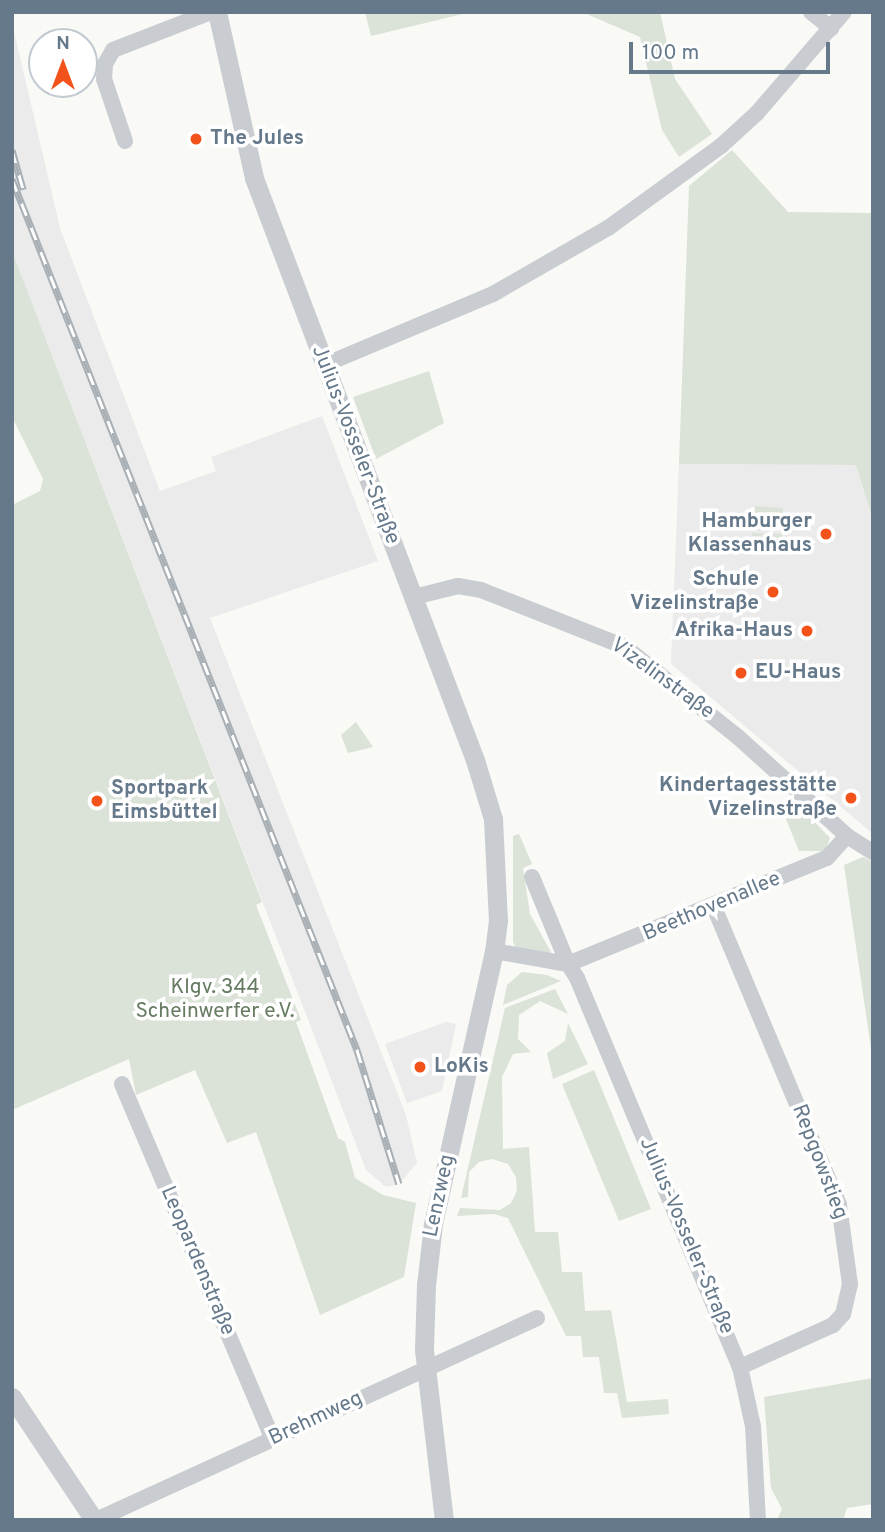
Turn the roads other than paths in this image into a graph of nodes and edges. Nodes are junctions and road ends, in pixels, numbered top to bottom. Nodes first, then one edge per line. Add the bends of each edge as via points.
1 (211, 12) edge
2 (217, 12) edge
3 (811, 12) edge
4 (844, 12) edge
5 (831, 28) junction
6 (125, 141) dead end
7 (324, 365) junction
8 (414, 597) junction
9 (848, 836) junction
10 (873, 852) edge
11 (497, 875) joint
12 (532, 877) dead end
13 (714, 906) junction
14 (494, 951) junction
15 (568, 964) junction
16 (122, 1084) dead end
17 (537, 1318) dead end
18 (740, 1367) junction
19 (426, 1368) junction
20 (12, 1397) edge
21 (273, 1439) junction
22 (95, 1520) edge
23 (444, 1520) edge
24 (758, 1520) edge

1 - 6 street via 113,50 104,79
2 - 7 street, Julius-Vosseler-Straße via 254,177
3 - 5 street
4 - 5 street
5 - 7 street via 757,113 721,146 608,228 493,294
7 - 8 street, Julius-Vosseler-Straße
8 - 9 street, Vizelinstraße via 458,586 481,590 625,647 738,737
8 - 11 street, Julius-Vosseler-Straße via 484,785
9 - 10 street, Vizelinstraße
9 - 13 street, Beethovenallee via 827,858
11 - 14 street, Lenzweg
12 - 15 street, Julius-Vosseler-Straße
13 - 15 street, Beethovenallee
13 - 18 street, Repgowstieg via 839,1205 850,1284 844,1314 833,1325
14 - 15 street
14 - 19 street, Lenzweg via 430,1242
15 - 18 street, Julius-Vosseler-Straße
16 - 21 street, Leopardenstraße
17 - 19 street, Brehmweg
18 - 24 street, Julius-Vosseler-Straße via 754,1426
19 - 21 street, Brehmweg
19 - 23 street, Lenzweg
20 - 22 street
21 - 22 street, Brehmweg

